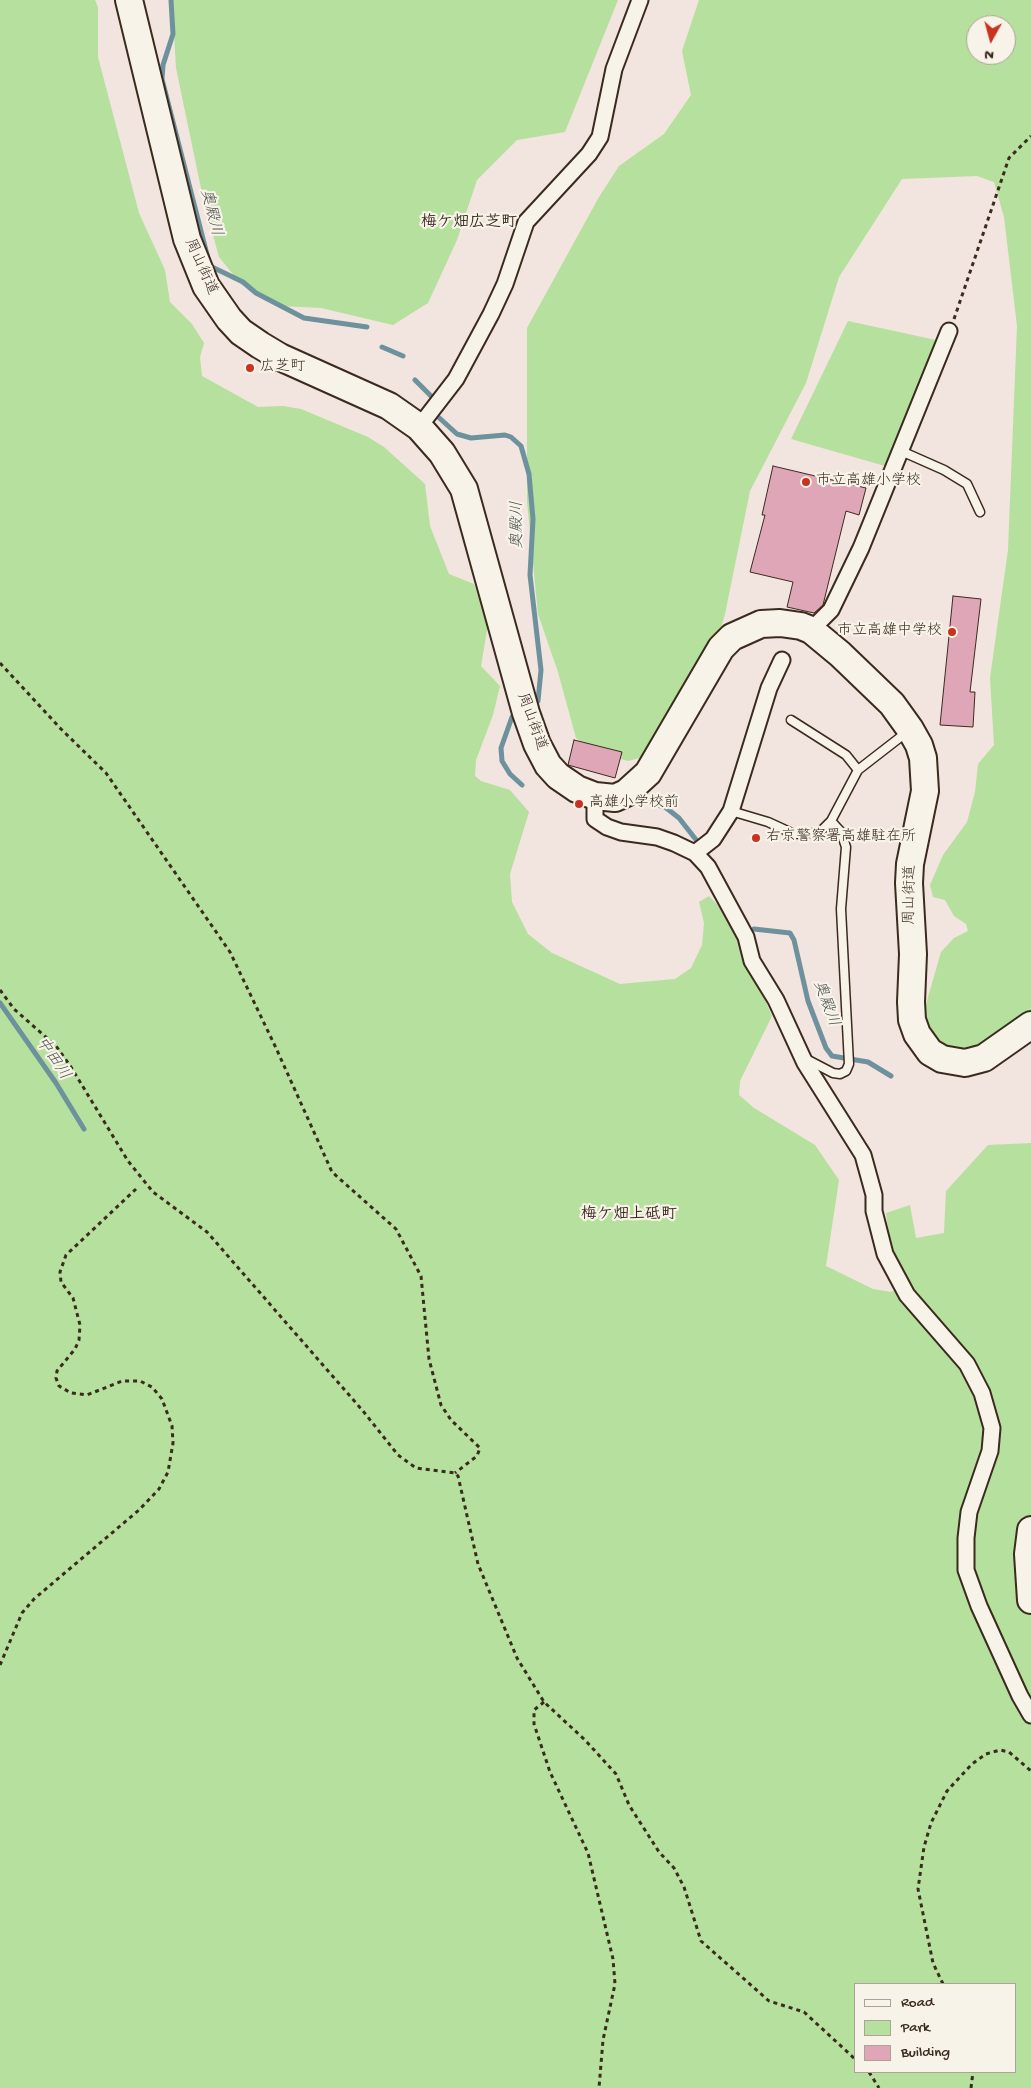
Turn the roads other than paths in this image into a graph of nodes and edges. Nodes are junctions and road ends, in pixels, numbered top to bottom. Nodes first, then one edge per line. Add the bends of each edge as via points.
1 (129, 0) edge
2 (640, 0) edge
3 (949, 331) road end
4 (420, 426) junction
5 (901, 451) junction
6 (980, 512) dead end
7 (811, 630) junction
8 (782, 660) dead end
9 (791, 720) dead end
10 (910, 729) junction
11 (858, 770) junction
12 (595, 796) junction
13 (731, 811) junction
14 (831, 821) junction
15 (695, 853) junction
16 (1031, 1025) edge
17 (800, 1054) junction
18 (1031, 1530) edge
19 (1031, 1600) edge
20 (1031, 1715) edge

1 - 4 highway, 周山街道 via 187,239 217,303 241,332 280,357 388,406
2 - 4 street via 614,69 600,138 526,222 491,314 456,379
3 - 5 street
4 - 12 highway, 周山街道 via 442,453 464,489 537,744 558,776
5 - 6 lane via 967,484
5 - 7 street via 862,548 831,610
7 - 10 highway, 周山街道 via 876,686
7 - 12 highway, 周山街道 via 780,623 761,624 732,637 721,648 648,773 626,793 614,798
8 - 13 street via 769,688
9 - 11 lane via 846,755
10 - 11 lane
10 - 16 highway, 周山街道 via 919,745 925,775 910,874 911,1002 917,1034 930,1052 942,1059 965,1064 984,1058
11 - 14 lane
12 - 15 street via 595,819 607,827 657,837
13 - 14 lane via 794,834 822,831
13 - 15 street via 713,839
14 - 17 lane via 846,847 841,909 849,1064 846,1071 833,1073
15 - 17 street via 708,867 746,937 752,960 776,1000
17 - 20 street via 863,1155 886,1254 898,1279 907,1295 967,1364 989,1411 992,1428 990,1451 969,1512 966,1570 979,1606
18 - 19 highway via 1028,1554

